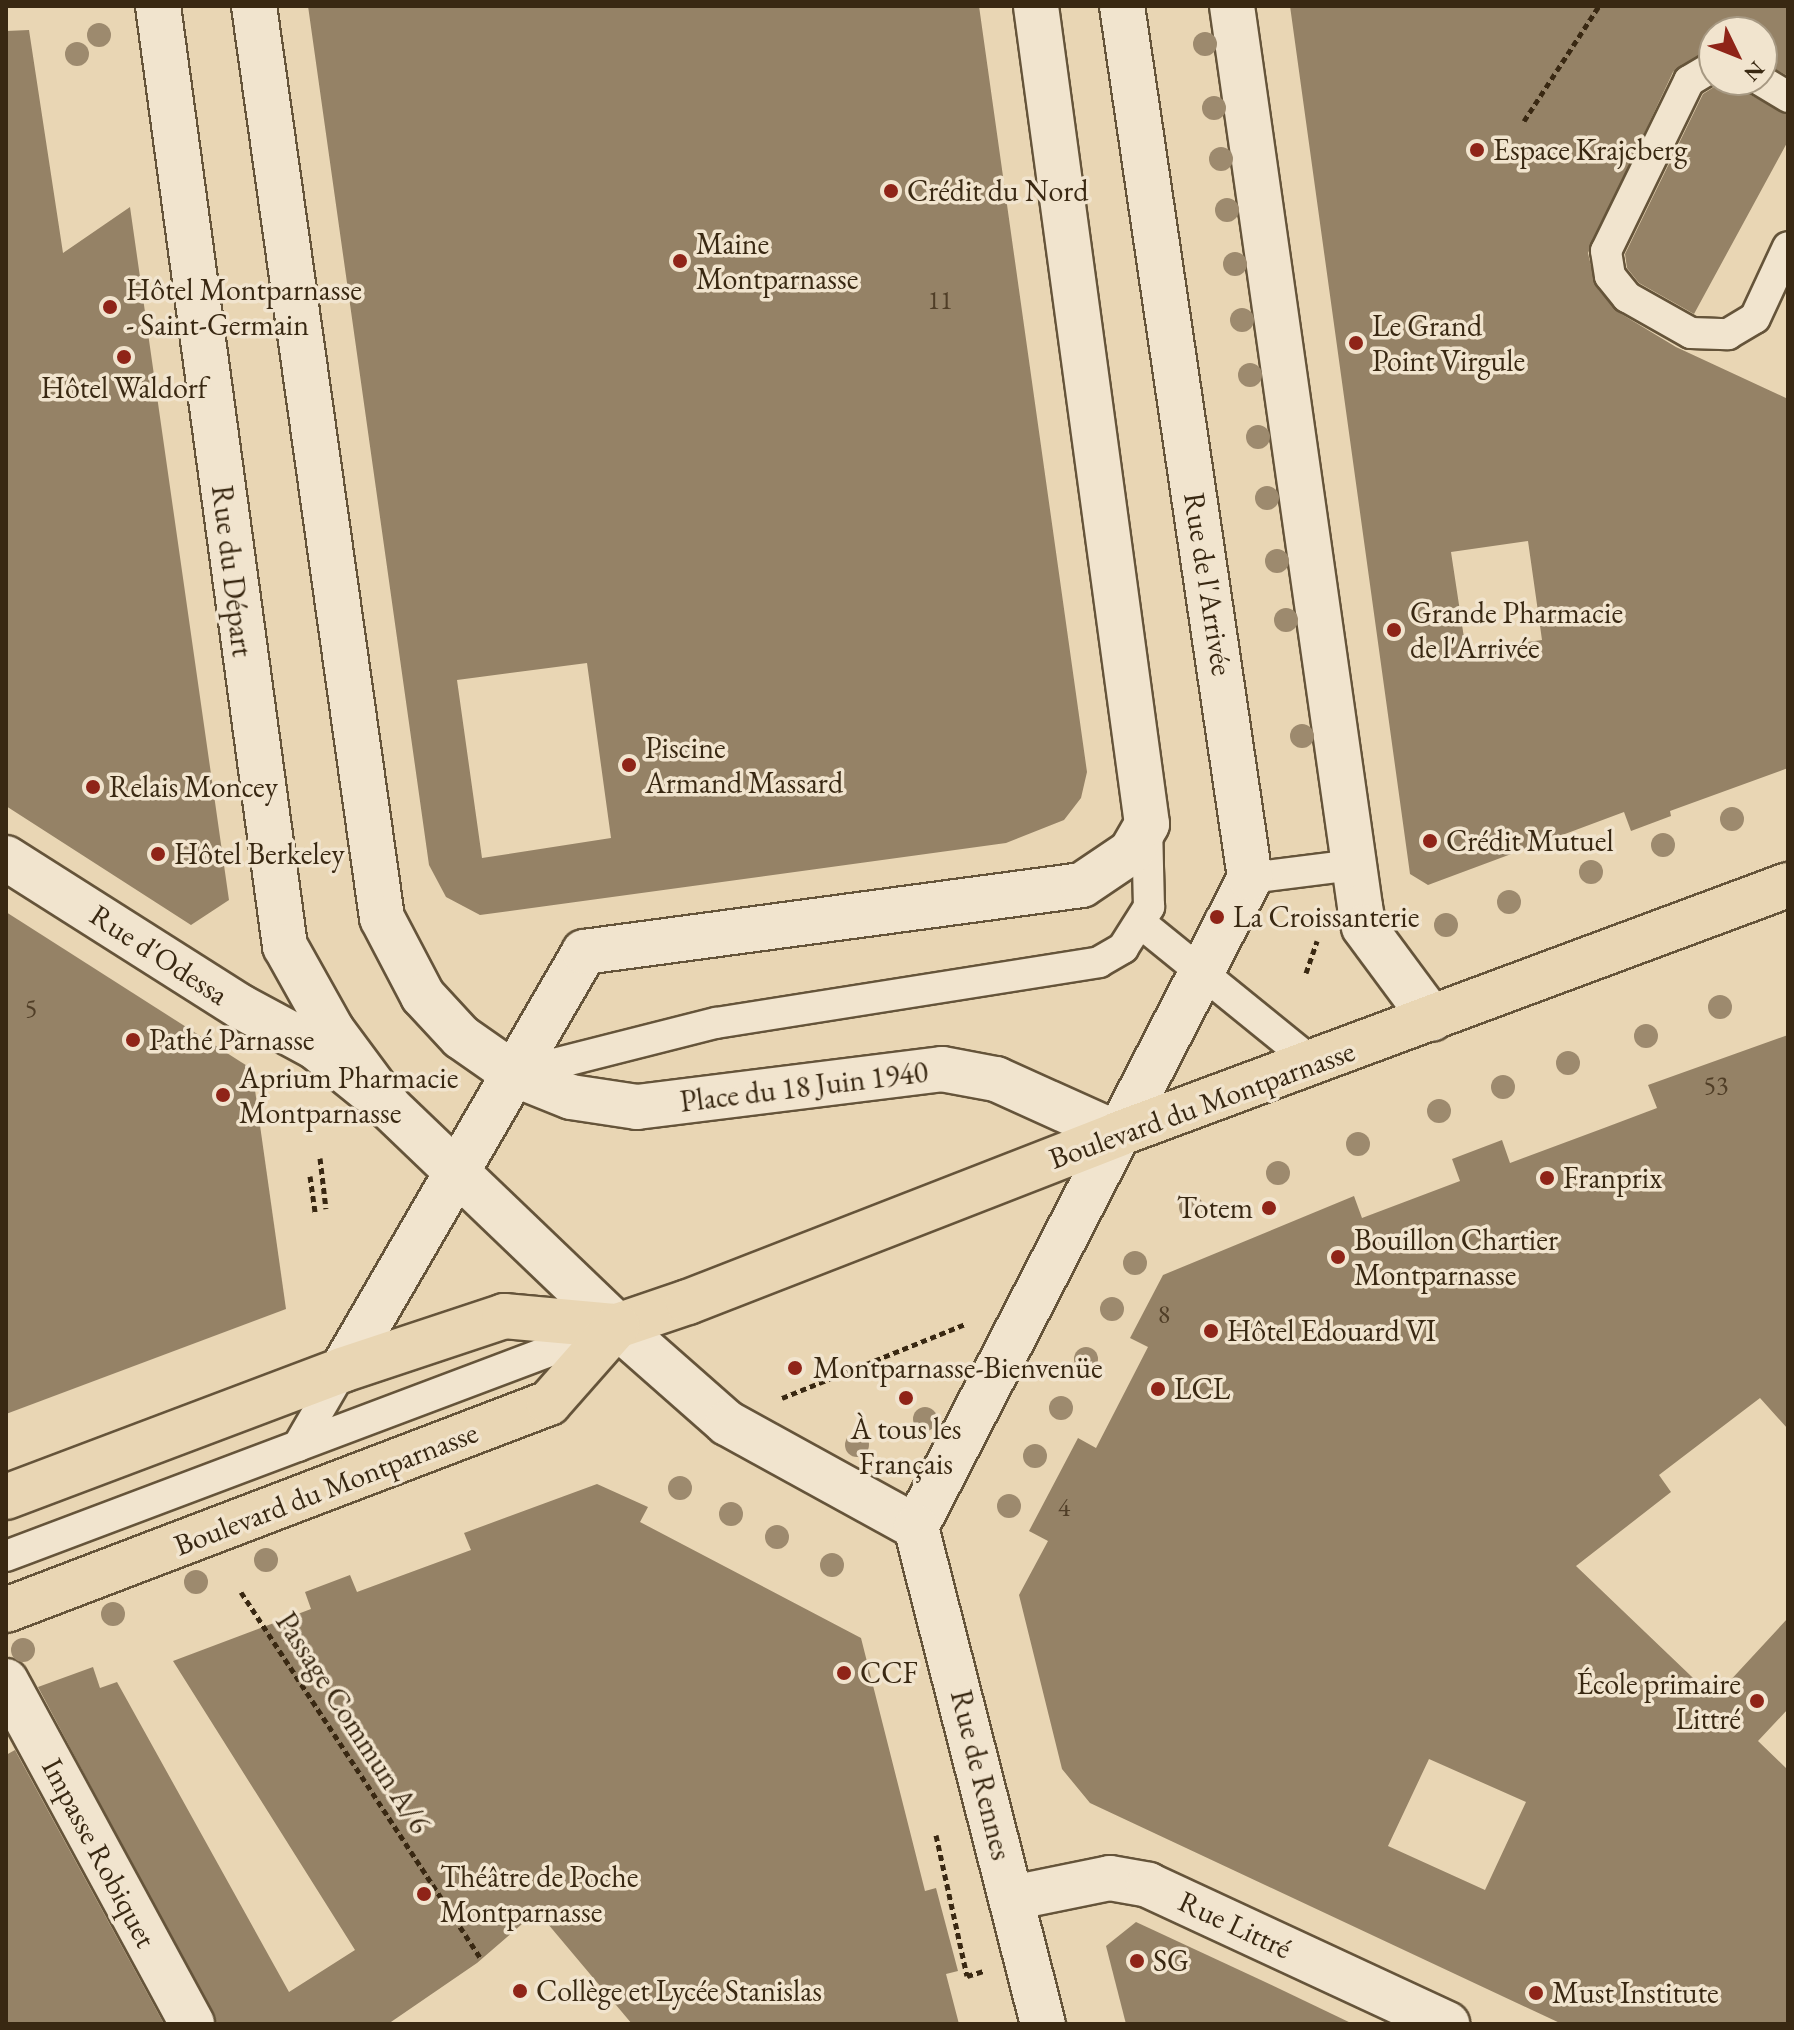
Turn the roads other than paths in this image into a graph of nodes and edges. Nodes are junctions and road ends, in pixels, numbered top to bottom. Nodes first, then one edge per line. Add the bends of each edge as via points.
1 (158, 6) edge
2 (254, 6) edge
3 (1036, 6) edge
4 (1122, 6) edge
5 (1232, 6) edge
6 (1698, 76) edge
7 (1788, 247) edge
8 (1147, 824) junction
9 (6, 858) edge
10 (1353, 865) junction
11 (1250, 878) junction
12 (1788, 885) edge
13 (1142, 924) junction
14 (1202, 972) junction
15 (1432, 1019) junction
16 (1313, 1063) junction
17 (514, 1074) junction
18 (389, 1107) junction
19 (1118, 1134) junction
20 (455, 1175) junction
21 (617, 1326) junction
22 (342, 1370) junction
23 (298, 1446) junction
24 (6, 1497) edge
25 (916, 1527) junction
26 (6, 1556) edge
27 (6, 1610) edge
28 (6, 1681) edge
29 (1012, 1898) junction
30 (192, 2024) edge
31 (1043, 2024) edge
32 (1447, 2024) edge

1 - 18 main road, Rue du Départ via 285,946 332,1030
2 - 17 main road via 382,918 423,996 461,1037
3 - 8 main road
4 - 11 main road, Rue de l'Arrivée
5 - 10 main road
6 - 7 lane via 1689,81 1606,251 1610,276 1627,297 1691,333 1728,334 1755,318
8 - 13 lane via 1152,890
8 - 17 main road via 1131,852 1082,885 584,952
9 - 18 main road, Rue d'Odessa via 241,1007 315,1047
10 - 11 lane
10 - 15 main road via 1364,927
11 - 14 main road
12 - 15 main road, Boulevard du Montparnasse
13 - 14 lane
13 - 17 lane via 1123,948 1099,962 716,1023
14 - 16 lane
14 - 19 main road
15 - 16 main road, Boulevard du Montparnasse
16 - 19 main road, Boulevard du Montparnasse
17 - 19 main road, Place du 18 Juin 1940 via 571,1097 637,1107 942,1069 996,1079
17 - 20 main road
18 - 20 main road
19 - 21 main road, Boulevard du Montparnasse
19 - 25 main road
20 - 21 main road
20 - 22 main road
21 - 22 main road, Boulevard du Montparnasse via 504,1316
21 - 23 lane, Boulevard du Montparnasse
21 - 25 main road via 727,1423
21 - 27 main road, Boulevard du Montparnasse via 549,1403
22 - 23 lane, Boulevard du Montparnasse
22 - 24 main road, Boulevard du Montparnasse
23 - 26 lane, Boulevard du Montparnasse
25 - 29 main road, Rue de Rennes
28 - 30 main road, Impasse Robiquet
29 - 31 main road, Rue de Rennes
29 - 32 main road, Rue Littré via 1110,1878 1148,1885

